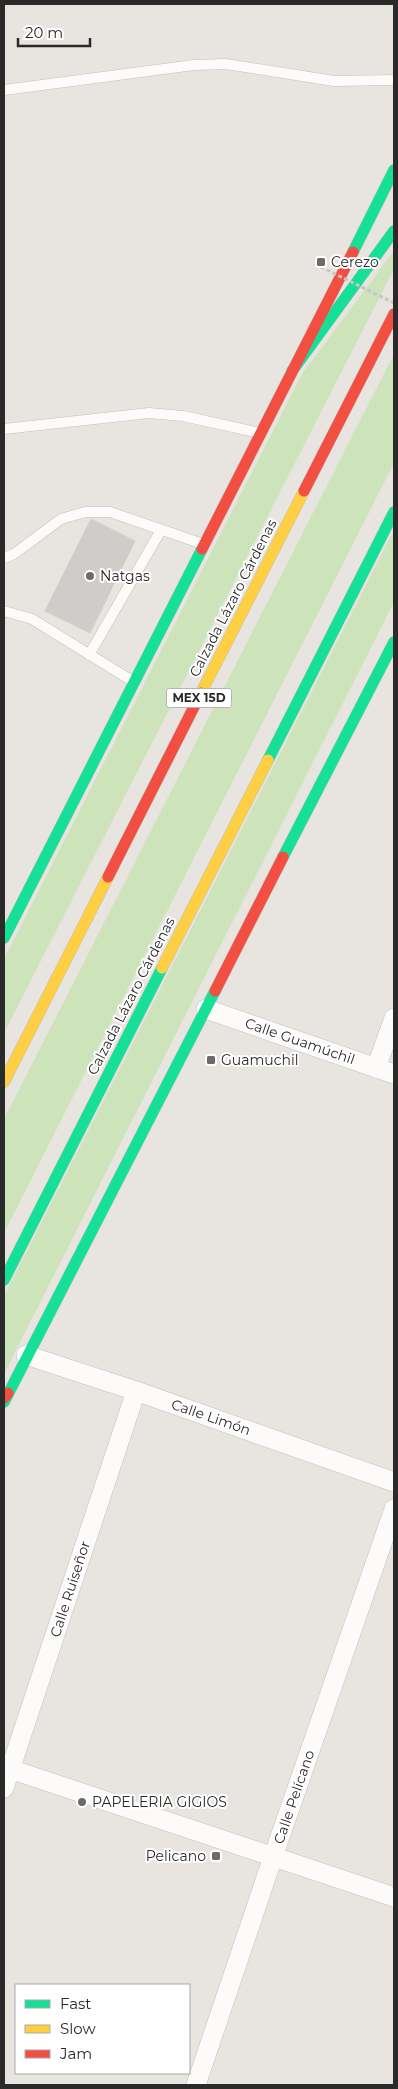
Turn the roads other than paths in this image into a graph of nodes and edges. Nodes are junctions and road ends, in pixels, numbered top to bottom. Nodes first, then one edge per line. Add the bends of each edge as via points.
1 (394, 80) edge
2 (4, 90) edge
3 (394, 170) edge
4 (394, 231) edge
5 (394, 314) edge
6 (292, 372) junction
7 (4, 429) edge
8 (261, 433) junction
9 (394, 512) edge
10 (161, 530) junction
11 (204, 544) junction
12 (4, 558) edge
13 (4, 611) edge
14 (394, 642) edge
15 (89, 654) junction
16 (389, 664) edge
17 (134, 682) junction
18 (4, 938) edge
19 (206, 1009) junction
20 (394, 1018) edge
21 (376, 1068) junction
22 (394, 1074) edge
23 (4, 1082) edge
24 (4, 1280) edge
25 (26, 1355) junction
26 (136, 1391) junction
27 (5, 1397) edge
28 (394, 1482) edge
29 (394, 1509) edge
30 (7, 1768) edge
31 (4, 1788) edge
32 (273, 1857) junction
33 (394, 1898) edge
34 (196, 2085) edge

1 - 2 lane via 334,81 226,64 194,65
3 - 6 main road
4 - 6 main road
5 - 23 main road, Calzada Lázaro Cárdenas / MEX 15D
6 - 8 main road
7 - 8 lane via 149,413 183,416
8 - 11 main road
9 - 24 main road, Calzada Lázaro Cárdenas
10 - 11 lane
10 - 12 lane via 110,512 85,512 61,519
10 - 15 lane
11 - 17 main road
13 - 15 lane via 32,619
14 - 16 main road
15 - 17 lane
16 - 19 main road
17 - 18 main road
19 - 21 street, Calle Guamúchil
19 - 25 main road
20 - 21 street
21 - 22 street, Calle Guamúchil
25 - 26 street, Calle Limón
25 - 27 main road
26 - 28 street, Calle Limón
26 - 30 street, Calle Ruiseñor
29 - 32 street, Calle Pelícano
30 - 31 street, Calle Ruiseñor
30 - 32 street
32 - 33 street
32 - 34 street, Calle Pelícano

